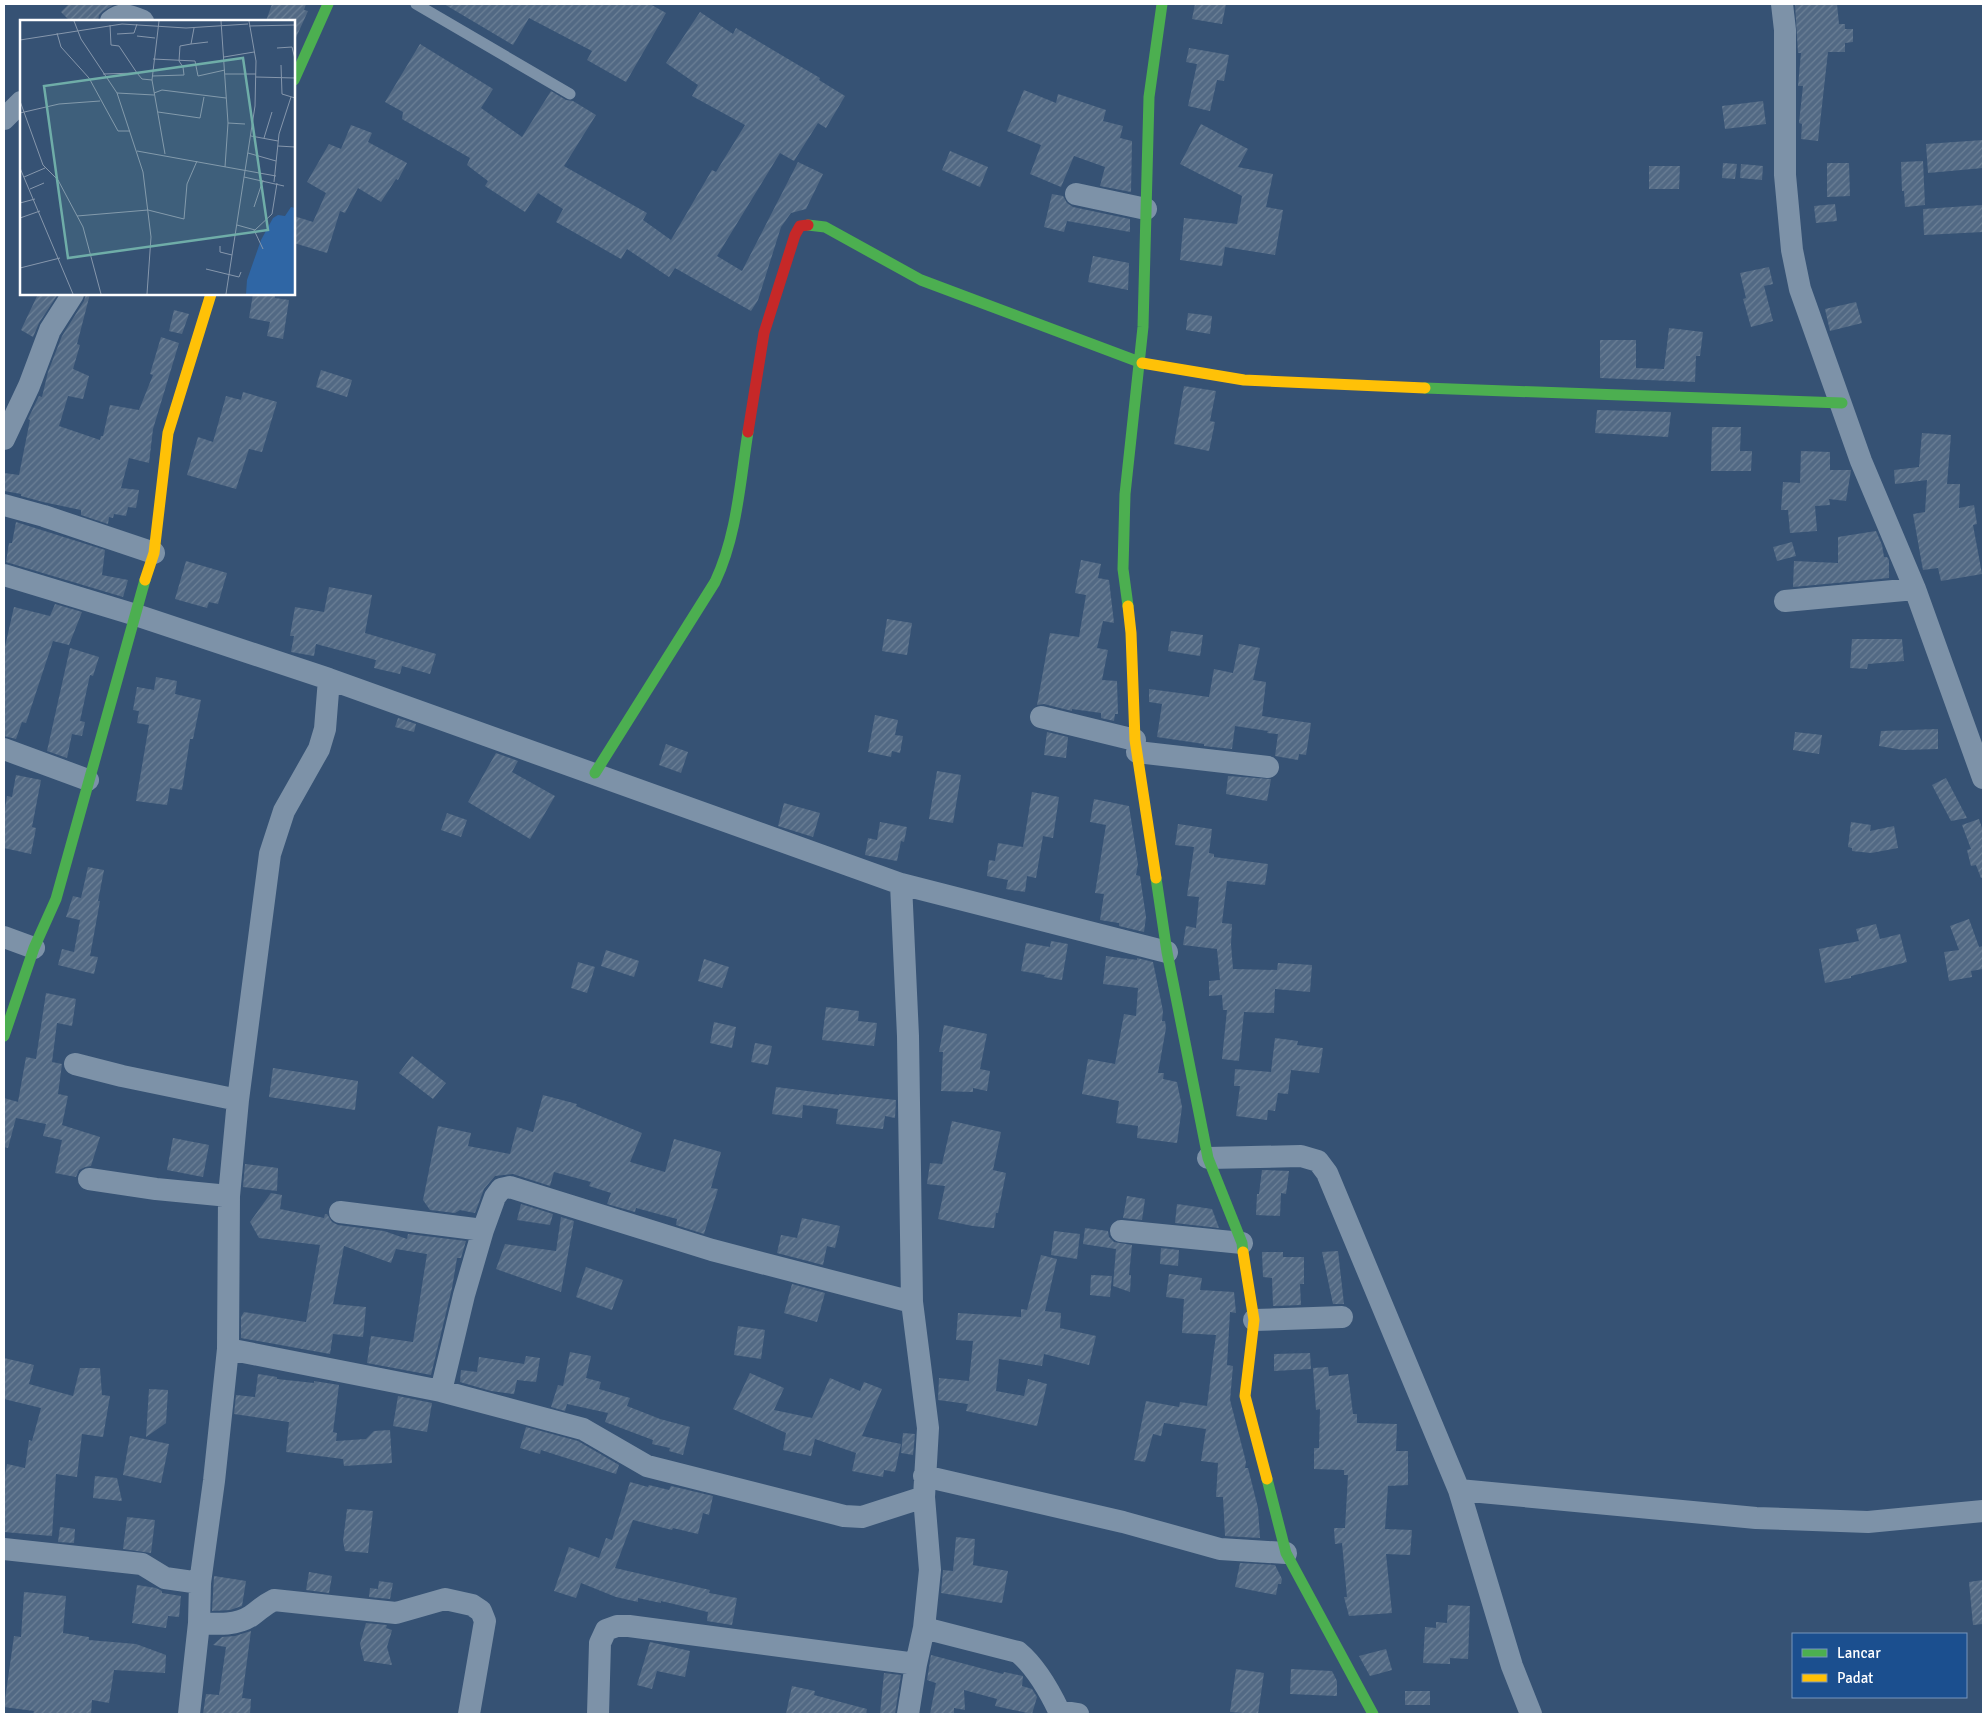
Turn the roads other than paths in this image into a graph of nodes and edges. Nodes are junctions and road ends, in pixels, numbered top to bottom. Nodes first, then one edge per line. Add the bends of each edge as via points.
1 (328, 4) edge
2 (416, 4) edge
3 (1162, 4) edge
4 (1782, 4) edge
5 (295, 78) edge
6 (570, 94) dead end
7 (20, 103) edge
8 (4, 119) edge
9 (1076, 194) dead end
10 (1146, 209) junction
11 (72, 295) edge
12 (211, 295) edge
13 (1140, 363) junction
14 (1842, 403) junction
15 (4, 439) edge
16 (4, 506) edge
17 (154, 554) junction
18 (4, 576) edge
19 (1915, 589) junction
20 (1785, 600) dead end
21 (136, 615) junction
22 (330, 679) junction
23 (1041, 717) dead end
24 (1136, 746) junction
25 (4, 749) edge
26 (1268, 767) dead end
27 (595, 773) junction
28 (1983, 778) edge
29 (88, 780) junction
30 (901, 884) junction
31 (4, 937) edge
32 (34, 948) junction
33 (1167, 952) junction
34 (4, 1036) edge
35 (75, 1064) dead end
36 (238, 1100) junction
37 (1208, 1158) junction
38 (89, 1179) dead end
39 (229, 1196) junction
40 (340, 1212) dead end
41 (482, 1230) junction
42 (1121, 1231) dead end
43 (1242, 1243) junction
44 (912, 1302) junction
45 (1342, 1317) dead end
46 (1254, 1320) junction
47 (228, 1348) junction
48 (441, 1390) junction
49 (924, 1486) junction
50 (1459, 1490) junction
51 (1983, 1510) edge
52 (4, 1549) edge
53 (1286, 1553) junction
54 (200, 1582) junction
55 (199, 1623) junction
56 (924, 1628) junction
57 (916, 1664) junction
58 (1065, 1713) edge
59 (189, 1714) edge
60 (468, 1714) edge
61 (598, 1714) edge
62 (908, 1714) edge
63 (1373, 1714) edge
64 (1531, 1714) edge

1 - 5 street
2 - 6 lane
3 - 10 street via 1148,97
4 - 14 street via 1785,30 1785,176 1792,250 1800,288
7 - 8 street
9 - 10 street
10 - 13 street
11 - 15 street via 50,330
12 - 17 street via 168,433
13 - 14 street via 1244,380
13 - 24 street via 1125,494 1123,569
13 - 27 street via 921,280 825,227 813,224 800,226 764,333 725,561
14 - 19 street via 1862,462
16 - 17 street via 44,516
17 - 21 street
18 - 21 street
19 - 20 street
19 - 28 street
21 - 22 street
21 - 29 street
22 - 27 street
22 - 36 street via 325,729 319,749 284,811 270,854
23 - 24 street
24 - 26 street
24 - 33 street
25 - 29 street
27 - 30 street
29 - 32 street via 56,899
30 - 33 street
30 - 44 street via 908,1036
31 - 32 street
32 - 34 street
33 - 37 street
35 - 36 street
36 - 39 street
37 - 43 street
37 - 50 street via 1301,1156 1318,1161 1328,1173
38 - 39 street
39 - 47 street
40 - 41 street
41 - 44 street via 495,1197 501,1189 510,1187 712,1250
41 - 48 street
42 - 43 street
43 - 46 street
44 - 49 street via 928,1428
45 - 46 street
46 - 53 street via 1245,1396
47 - 48 street
47 - 54 street
48 - 49 street via 583,1429 647,1466 844,1516 862,1517
49 - 53 street via 1123,1522 1220,1549
49 - 56 street via 930,1570
50 - 51 street via 1756,1518 1868,1522
50 - 64 street via 1512,1666
52 - 54 street via 142,1564 165,1578
53 - 63 street
54 - 55 street
55 - 59 street
55 - 60 street via 232,1624 251,1617 274,1600 396,1614 445,1599 472,1605 481,1611 485,1621
56 - 57 street
56 - 58 street via 1018,1652 1028,1660
57 - 61 street via 617,1626 606,1630 600,1643
57 - 62 street

